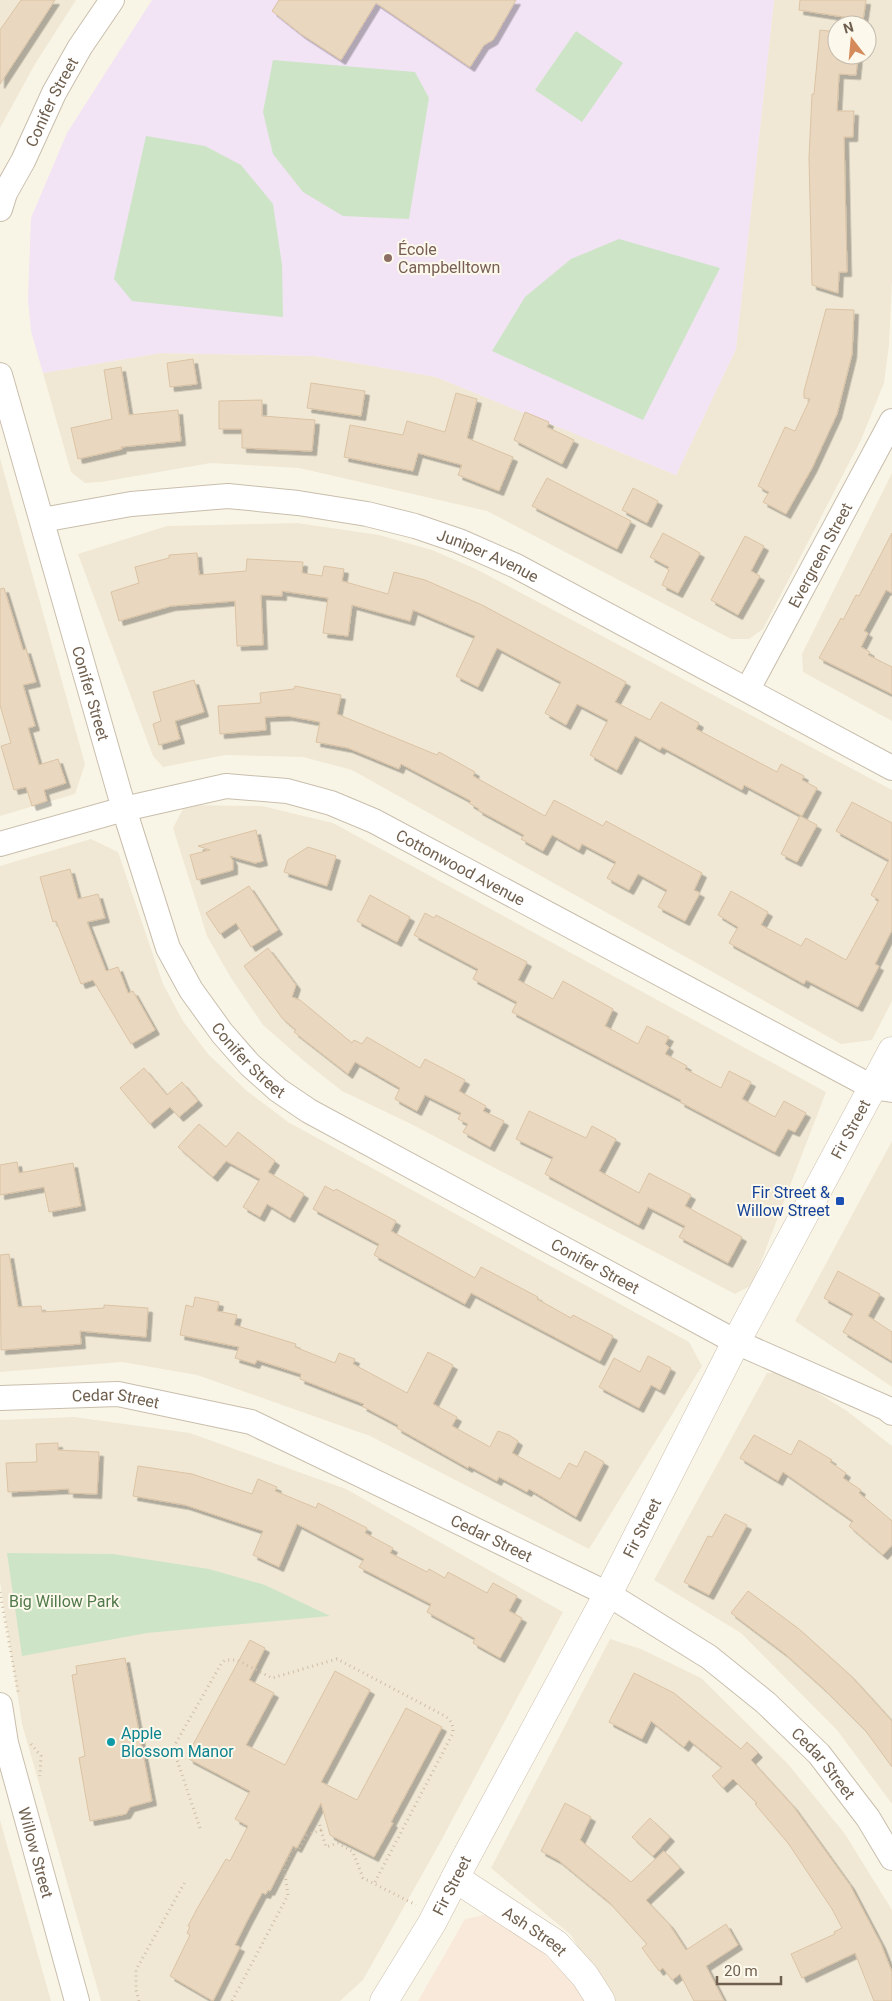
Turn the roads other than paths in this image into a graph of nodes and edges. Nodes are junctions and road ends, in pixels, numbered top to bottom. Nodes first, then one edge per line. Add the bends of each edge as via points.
1 (112, 0) edge
2 (2, 198) edge
3 (0, 376) edge
4 (892, 420) edge
5 (42, 520) junction
6 (748, 689) junction
7 (892, 768) edge
8 (124, 808) junction
9 (0, 844) edge
10 (892, 1050) edge
11 (882, 1088) edge
12 (736, 1342) junction
13 (0, 1398) edge
14 (892, 1413) edge
15 (608, 1594) junction
16 (0, 1705) edge
17 (3, 1744) edge
18 (892, 1858) edge
19 (454, 1878) junction
20 (77, 2001) edge
21 (384, 2001) edge
22 (602, 2001) edge

1 - 2 street, Conifer Street via 54,92 23,161
3 - 5 street, Conifer Street
4 - 6 street, Evergreen Street
5 - 6 street, Juniper Avenue via 131,504 228,496 298,503 377,517 450,538 516,566
5 - 8 street, Conifer Street
6 - 7 street, Juniper Avenue
8 - 9 street, Cottonwood Avenue
8 - 11 street, Cottonwood Avenue via 226,786 287,791 331,803 374,821
8 - 12 street, Conifer Street via 168,948 190,990 250,1065 278,1090 323,1120
10 - 11 street, Fir Street
11 - 12 street, Fir Street
12 - 14 street, Conifer Street
12 - 15 street, Fir Street
13 - 15 street, Cedar Street via 118,1394 251,1422
15 - 18 street, Cedar Street via 709,1657 766,1703 819,1754 868,1818
15 - 19 street, Fir Street
16 - 17 street, Willow Street
17 - 20 street, Willow Street
19 - 21 street, Fir Street via 432,1924
19 - 22 street, Ash Street via 556,1944

